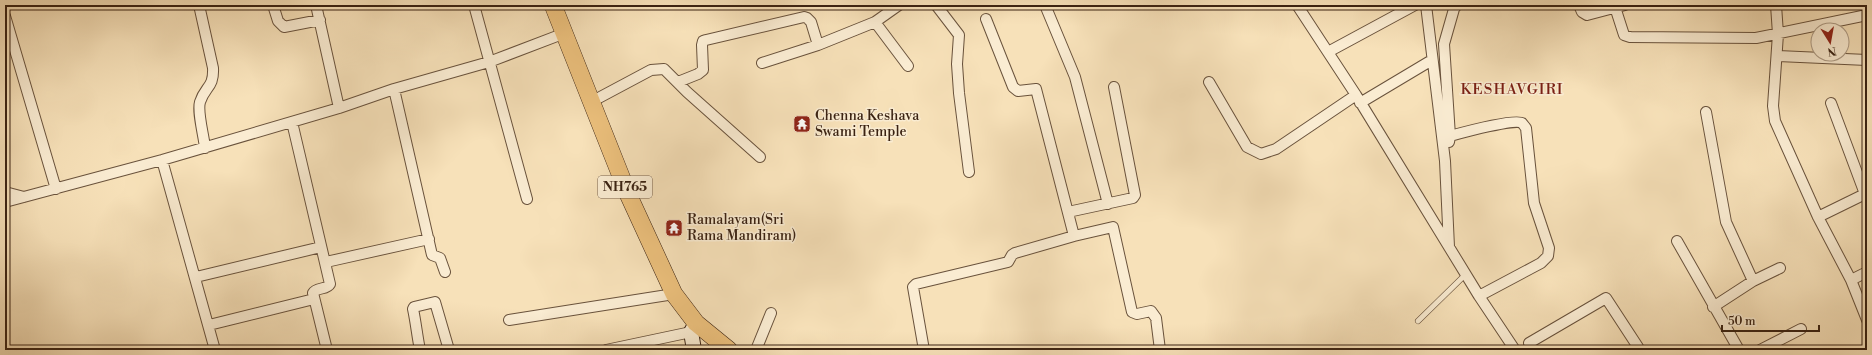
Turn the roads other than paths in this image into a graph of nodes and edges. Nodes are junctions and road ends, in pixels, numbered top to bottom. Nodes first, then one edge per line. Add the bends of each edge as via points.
1 (199, 5) edge
2 (273, 5) edge
3 (316, 5) edge
4 (474, 5) edge
5 (553, 5) edge
6 (899, 5) edge
7 (936, 5) edge
8 (1045, 5) edge
9 (1298, 5) edge
10 (1415, 5) edge
11 (1426, 5) edge
12 (1457, 5) edge
13 (1579, 5) edge
14 (1776, 5) edge
15 (1620, 6) edge
16 (1867, 15) edge
17 (5, 16) edge
18 (986, 19) dead end
19 (320, 20) junction
20 (875, 22) junction
21 (565, 33) junction
22 (1778, 34) junction
23 (818, 45) junction
24 (1328, 52) junction
25 (1777, 56) junction
26 (1432, 60) junction
27 (1867, 60) edge
28 (490, 62) junction
29 (762, 63) dead end
30 (908, 66) dead end
31 (678, 82) junction
32 (1209, 82) dead end
33 (1114, 87) dead end
34 (394, 89) junction
35 (1358, 99) junction
36 (591, 102) junction
37 (1831, 103) dead end
38 (339, 108) junction
39 (1706, 112) dead end
40 (292, 122) junction
41 (1450, 136) junction
42 (205, 148) junction
43 (760, 157) dead end
44 (162, 160) junction
45 (1444, 161) junction
46 (969, 172) dead end
47 (56, 189) junction
48 (5, 192) edge
49 (1866, 193) edge
50 (24, 197) junction
51 (528, 199) dead end
52 (5, 202) edge
53 (1108, 204) junction
54 (1068, 212) junction
55 (1818, 217) junction
56 (1074, 236) junction
57 (429, 239) junction
58 (1677, 241) dead end
59 (321, 247) junction
60 (1449, 249) junction
61 (326, 262) junction
62 (1780, 268) dead end
63 (445, 272) dead end
64 (1867, 272) edge
65 (1465, 275) junction
66 (196, 277) junction
67 (1851, 280) junction
68 (1753, 281) junction
69 (674, 294) junction
70 (1479, 296) junction
71 (314, 299) junction
72 (1713, 307) junction
73 (771, 313) dead end
74 (509, 320) dead end
75 (1867, 320) edge
76 (1418, 321) dead end
77 (209, 325) junction
78 (694, 327) junction
79 (1801, 329) dead end
80 (1528, 343) dead end
81 (1637, 349) edge
82 (215, 350) edge
83 (327, 350) edge
84 (420, 350) edge
85 (449, 350) edge
86 (606, 350) edge
87 (694, 350) edge
88 (729, 350) edge
89 (756, 350) edge
90 (924, 350) edge
91 (1160, 350) edge
92 (1515, 350) edge
93 (1739, 350) edge
94 (1760, 350) edge

1 - 42 street via 213,68 212,84 199,107
2 - 19 street via 278,21 287,28
3 - 19 street
4 - 28 street
5 - 21 highway, NH765
6 - 20 street
7 - 46 street via 960,38 957,64
8 - 53 street via 1075,77
9 - 24 street
10 - 24 street
11 - 26 street
12 - 41 street via 1444,44
13 - 15 street via 1582,12 1587,15
14 - 22 street
15 - 22 street via 1624,35 1630,37 1756,38
16 - 22 street
17 - 47 street
18 - 54 street via 1013,87 1018,91 1036,89
19 - 38 street
20 - 23 street
20 - 30 street
21 - 28 street
21 - 36 highway, NH765
22 - 25 street
23 - 29 street
23 - 31 street via 811,22 804,17 706,40 702,43 703,70
24 - 35 street
25 - 27 street
25 - 55 street via 1773,106 1775,121
26 - 35 street
26 - 45 street
28 - 34 street
28 - 51 street
31 - 36 street via 664,69 656,69
31 - 43 street
32 - 35 street via 1247,147 1261,154 1276,149
33 - 53 street via 1135,195 1133,198
34 - 38 street
34 - 57 street
35 - 60 street
36 - 69 highway, NH765 via 628,194
37 - 49 street
38 - 40 street
39 - 68 street via 1726,222
40 - 42 street
40 - 59 street
41 - 45 street
41 - 70 street via 1503,123 1524,124 1534,203 1549,248 1548,256 1541,263
42 - 44 street
44 - 47 street
44 - 66 street
45 - 60 street
47 - 50 street
48 - 50 street
49 - 55 street
50 - 52 street
53 - 54 street
54 - 56 street
55 - 67 street
56 - 90 street via 1015,253 1008,262 913,286
56 - 91 street via 1113,227 1132,312 1137,314 1151,311 1154,314
57 - 61 street
57 - 63 street via 432,255 440,258
58 - 72 street
59 - 61 street
59 - 66 street
60 - 65 street
61 - 71 street via 330,284 328,287 313,291
62 - 68 street
64 - 67 street
65 - 70 street
65 - 76 lane
66 - 77 street
67 - 75 street
68 - 72 street
69 - 74 street
69 - 78 highway, NH765
70 - 92 street
71 - 77 street
71 - 83 street
72 - 93 street
73 - 89 street
77 - 82 street
78 - 86 street
78 - 87 main road
78 - 88 highway, NH765
79 - 94 street
80 - 81 street via 1606,298
84 - 85 street via 413,309 435,302

